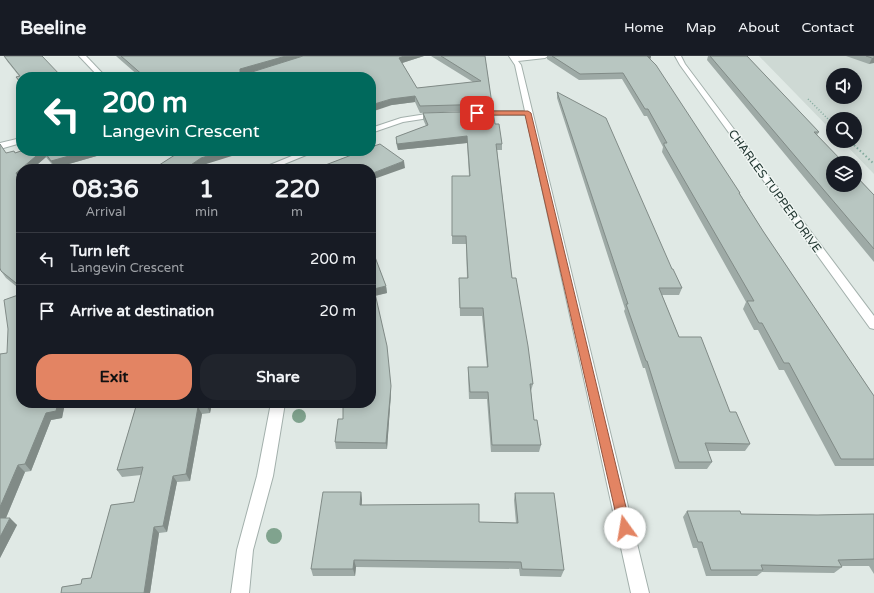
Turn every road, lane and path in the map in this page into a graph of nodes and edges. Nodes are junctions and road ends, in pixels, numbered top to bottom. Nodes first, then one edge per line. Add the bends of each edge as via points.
1 (82, 56) edge
2 (545, 56) edge
3 (678, 56) edge
4 (514, 57) edge
5 (99, 72) edge
6 (808, 99) dead end
7 (466, 113) edge
8 (528, 113) junction
9 (450, 114) edge
10 (826, 117) edge
11 (376, 129) edge
12 (16, 141) edge
13 (0, 146) edge
14 (857, 148) edge
15 (299, 156) edge
16 (277, 164) edge
17 (874, 164) edge
18 (874, 325) edge
19 (277, 408) edge
20 (240, 593) edge
21 (640, 593) edge

1 - 5 street
2 - 4 street
3 - 18 street, CHARLES TUPPER DRIVE
4 - 8 street
6 - 10 path
7 - 8 street
8 - 21 street
9 - 11 street via 415,117
12 - 13 street
14 - 17 path
15 - 16 street
19 - 20 street via 265,476 246,550

